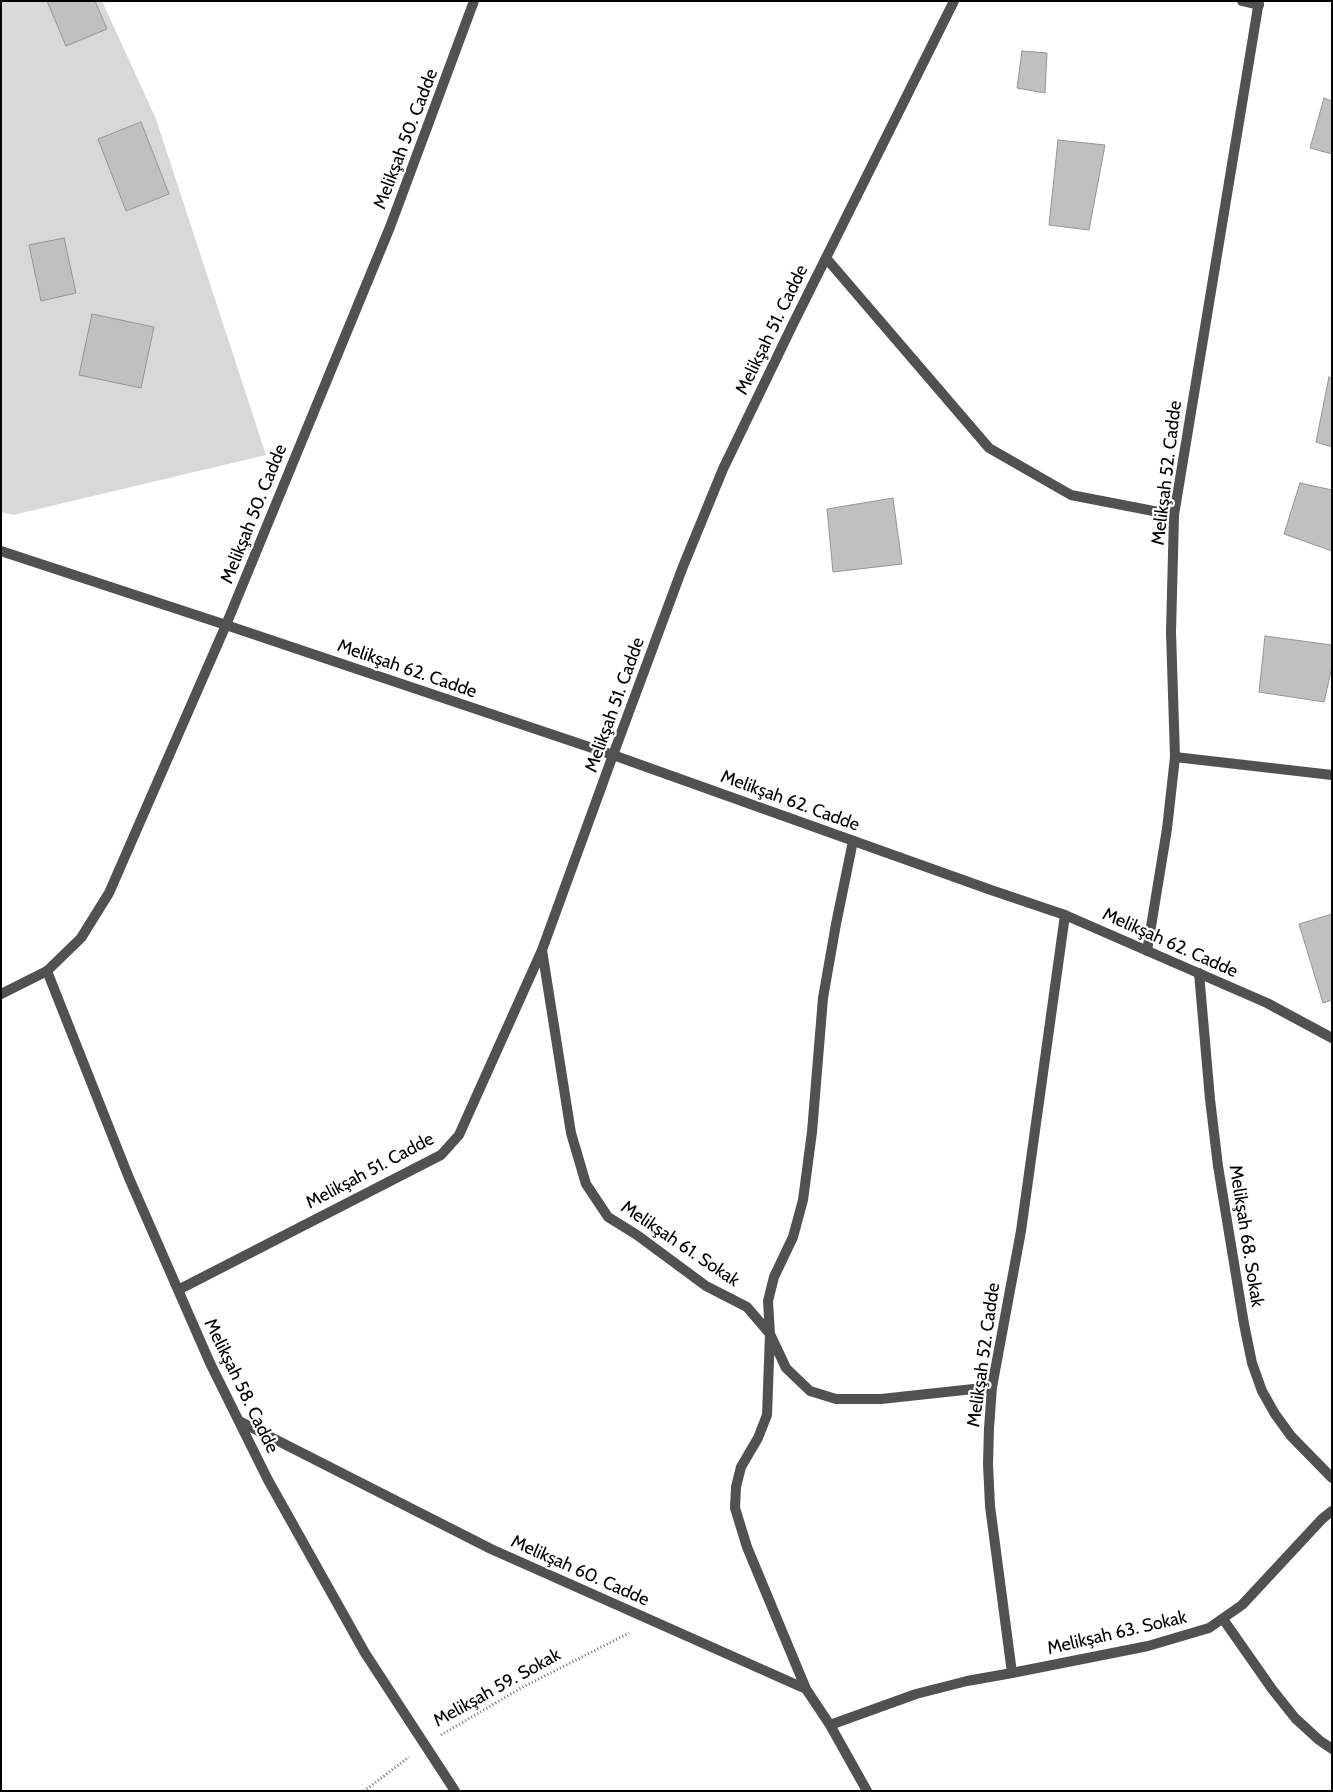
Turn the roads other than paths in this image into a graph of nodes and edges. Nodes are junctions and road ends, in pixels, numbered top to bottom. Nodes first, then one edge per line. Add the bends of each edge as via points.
1 (474, 1) edge
2 (954, 1) edge
3 (1242, 1) edge
4 (1259, 3) edge
5 (826, 258) junction
6 (1174, 515) junction
7 (1, 551) edge
8 (226, 625) junction
9 (613, 755) junction
10 (1174, 757) junction
11 (1332, 775) edge
12 (853, 840) junction
13 (1065, 915) junction
14 (542, 950) junction
15 (1147, 952) junction
16 (47, 971) junction
17 (1199, 973) junction
18 (1, 994) edge
19 (1332, 1038) edge
20 (178, 1290) junction
21 (770, 1334) junction
22 (992, 1387) junction
23 (239, 1421) junction
24 (1332, 1478) edge
25 (1332, 1511) edge
26 (1224, 1619) junction
27 (1012, 1673) junction
28 (806, 1689) junction
29 (830, 1725) junction
30 (1332, 1749) edge
31 (455, 1791) edge
32 (868, 1791) edge

1 - 8 street, Melikşah 50. Cadde via 390,227
2 - 5 street, Melikşah 51. Cadde
3 - 4 street
4 - 6 street, Melikşah 52. Cadde
5 - 6 street via 989,448 1072,495
5 - 9 street, Melikşah 51. Cadde via 723,469
6 - 10 street, Melikşah 52. Cadde via 1171,632
7 - 8 street, Melikşah 62. Cadde
8 - 9 street, Melikşah 62. Cadde
8 - 16 street, Melikşah 50. Cadde via 109,893 81,938
9 - 12 street, Melikşah 62. Cadde
9 - 14 street, Melikşah 51. Cadde
10 - 11 street
10 - 15 street, Melikşah 52. Cadde via 1167,829
12 - 13 street, Melikşah 62. Cadde
12 - 21 street via 823,998 803,1200 793,1237 774,1277 768,1301
13 - 15 street, Melikşah 62. Cadde
13 - 22 street, Melikşah 52. Cadde via 1021,1231
14 - 20 street, Melikşah 51. Cadde via 459,1135 441,1155
14 - 21 street, Melikşah 61. Sokak via 571,1134 586,1184 608,1217 706,1286 747,1307
15 - 17 street, Melikşah 62. Cadde
16 - 18 street, Melikşah 50. Cadde
16 - 20 street, Melikşah 58. Cadde via 128,1178
17 - 19 street, Melikşah 62. Cadde
17 - 24 street, Melikşah 68. Sokak via 1218,1166 1252,1363 1275,1414 1291,1436
20 - 23 street, Melikşah 58. Cadde
21 - 22 street, Melikşah 61. Sokak via 786,1368 810,1391 836,1399 881,1399
21 - 28 street via 767,1415 741,1467 735,1508 747,1547
22 - 27 street, Melikşah 52. Cadde via 990,1506
23 - 28 street, Melikşah 60. Cadde via 491,1549
23 - 31 street, Melikşah 58. Cadde via 268,1480 365,1653
25 - 26 street, Melikşah 63. Sokak via 1242,1605
26 - 27 street, Melikşah 63. Sokak via 1209,1628 1148,1646
26 - 30 street via 1295,1718
27 - 29 street via 916,1694
28 - 29 street
29 - 32 street

